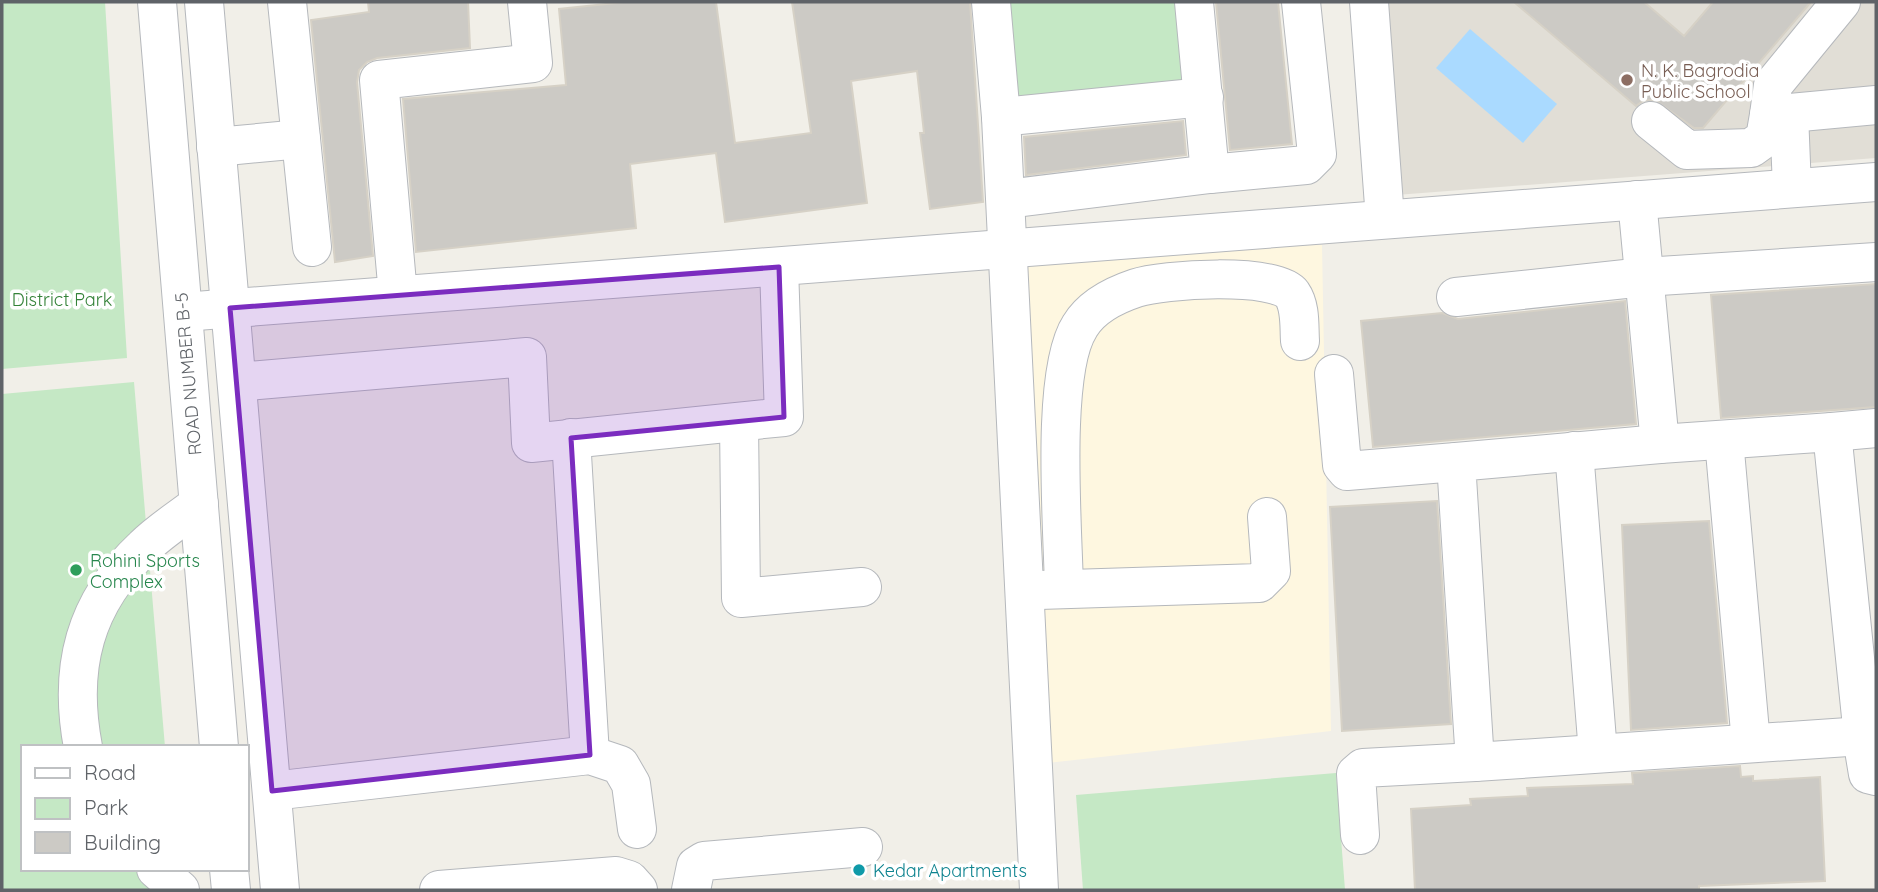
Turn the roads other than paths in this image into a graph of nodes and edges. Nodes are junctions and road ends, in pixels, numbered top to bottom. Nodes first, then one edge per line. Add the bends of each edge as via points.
1 (157, 2) edge
2 (204, 2) edge
3 (287, 2) edge
4 (527, 2) edge
5 (991, 2) edge
6 (1194, 2) edge
7 (1301, 2) edge
8 (1369, 2) edge
9 (1841, 2) edge
10 (1204, 97) junction
11 (1876, 105) edge
12 (1779, 115) junction
13 (1001, 117) junction
14 (1651, 121) dead end
15 (301, 139) junction
16 (216, 147) junction
17 (1210, 174) junction
18 (1876, 182) edge
19 (1792, 188) junction
20 (1006, 199) junction
21 (1637, 200) junction
22 (1385, 219) junction
23 (1226, 231) junction
24 (1181, 236) junction
25 (312, 247) dead end
26 (1008, 250) junction
27 (1876, 262) edge
28 (779, 267) junction
29 (1644, 277) junction
30 (1228, 279) junction
31 (1180, 281) junction
32 (398, 295) junction
33 (1456, 297) dead end
34 (230, 308) junction
35 (183, 312) junction
36 (1300, 341) dead end
37 (1334, 374) dead end
38 (237, 382) junction
39 (739, 422) junction
40 (1876, 428) edge
41 (1832, 432) junction
42 (572, 438) junction
43 (1724, 440) junction
44 (1660, 444) junction
45 (1574, 451) junction
46 (1456, 462) junction
47 (199, 504) junction
48 (1267, 517) dead end
49 (862, 587) dead end
50 (1064, 589) junction
51 (1023, 590) junction
52 (1863, 736) junction
53 (1751, 743) junction
54 (83, 745) edge
55 (219, 745) edge
56 (1598, 753) junction
57 (590, 755) junction
58 (1475, 762) junction
59 (1876, 776) edge
60 (272, 791) junction
61 (637, 830) dead end
62 (1360, 835) dead end
63 (863, 847) dead end
64 (158, 871) edge
65 (229, 871) edge
66 (180, 890) edge
67 (231, 890) edge
68 (280, 890) edge
69 (439, 890) edge
70 (638, 890) edge
71 (691, 890) edge
72 (1039, 890) edge

1 - 35 street, ROAD NUMBER B-5
2 - 16 street
3 - 15 street
4 - 32 street via 533,63 379,80
5 - 13 street
6 - 10 street
7 - 17 street via 1317,155 1307,165
8 - 22 street
9 - 12 street via 1773,85
10 - 13 street
10 - 17 street
11 - 12 street
12 - 14 street via 1765,138 1751,148 1688,149
12 - 19 street
13 - 20 street
15 - 16 street
15 - 25 street
16 - 34 street
17 - 20 street
18 - 19 street
19 - 21 street
20 - 26 street
21 - 22 street
21 - 29 street
22 - 23 street
23 - 24 street
23 - 30 street
24 - 26 street
24 - 31 street
26 - 28 street
26 - 51 street
27 - 29 street
28 - 32 street
28 - 39 street via 783,418
29 - 33 street
29 - 44 street
30 - 31 street
30 - 36 street via 1283,286 1298,306
31 - 50 street via 1138,287 1100,304 1080,325 1068,350 1062,384
32 - 34 street
34 - 35 street
34 - 38 street
35 - 47 street, ROAD NUMBER B-5
37 - 46 street via 1342,465 1347,471
38 - 42 street via 527,357 531,443
38 - 60 street
39 - 42 street
39 - 49 street via 741,598
40 - 41 street
41 - 43 street
41 - 52 street
42 - 57 street
43 - 44 street
43 - 53 street
44 - 45 street
45 - 46 street
45 - 56 street
46 - 58 street
47 - 54 street via 144,547 105,591 81,642 78,722
47 - 55 street, ROAD NUMBER B-5
48 - 50 street via 1271,571 1259,583
50 - 51 street
51 - 72 street
52 - 53 street
52 - 59 street via 1868,774
53 - 56 street
56 - 58 street
57 - 60 street
57 - 61 street via 620,765 631,784
58 - 62 street via 1363,768 1356,775
60 - 68 street
63 - 71 street via 704,861 696,866
64 - 66 street
65 - 67 street
69 - 70 street via 615,876 629,880

